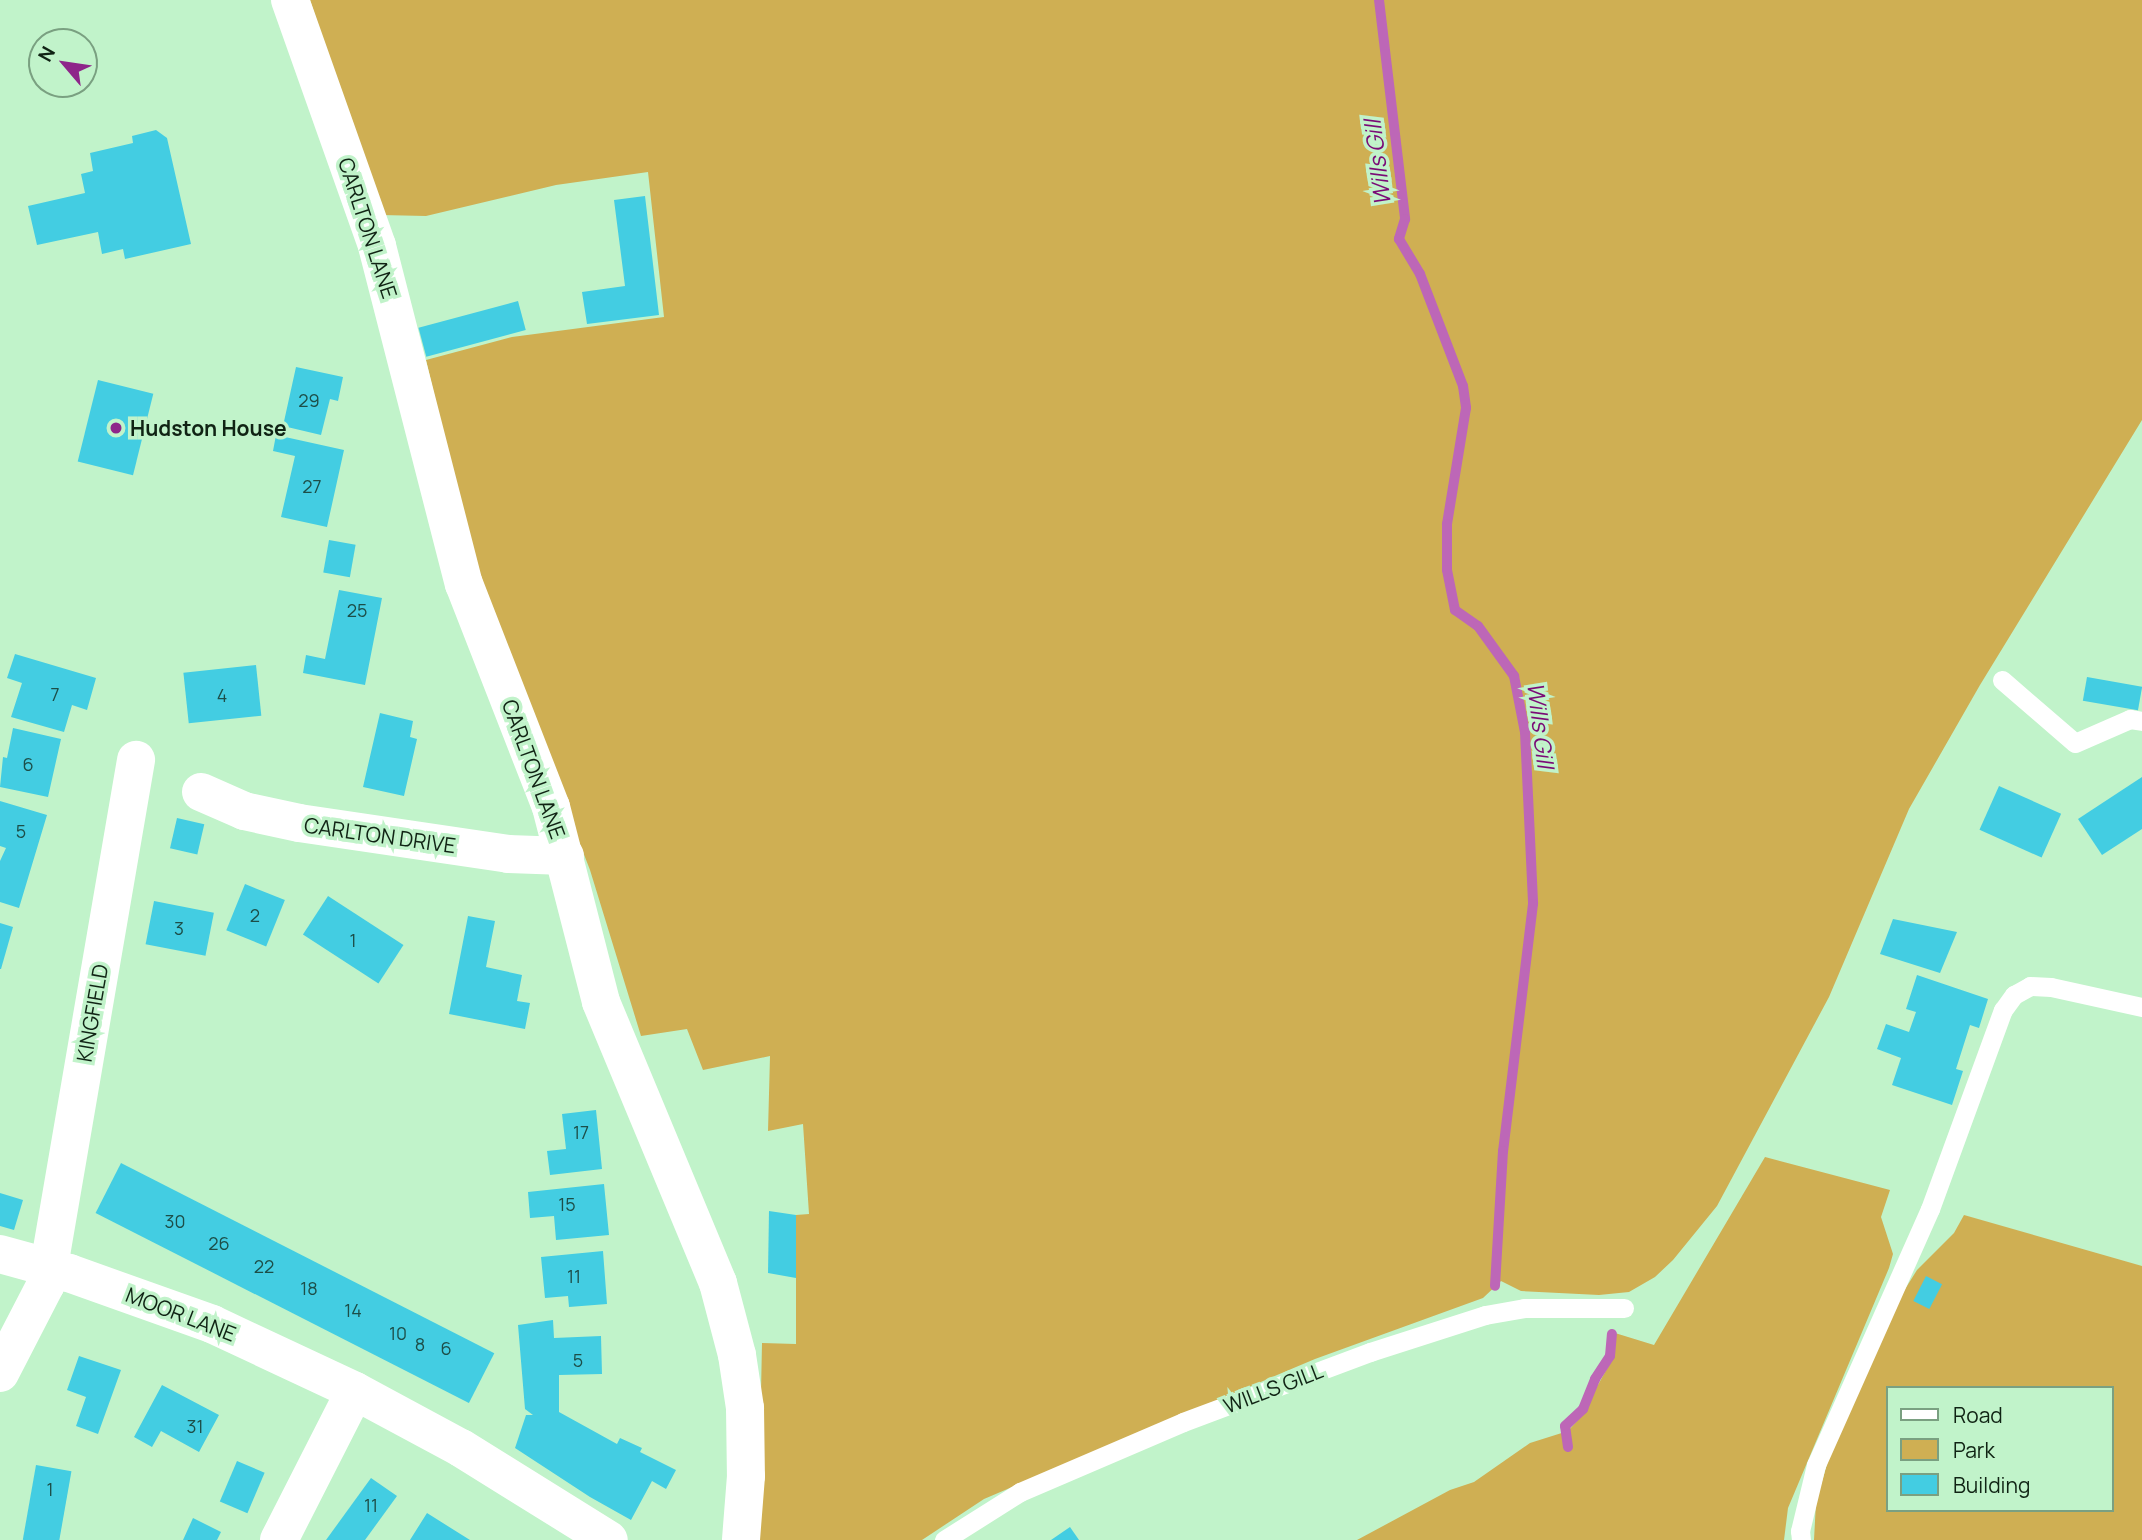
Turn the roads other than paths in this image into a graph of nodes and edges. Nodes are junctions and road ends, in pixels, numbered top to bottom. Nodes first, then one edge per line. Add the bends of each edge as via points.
1 (290, 0) edge
2 (2002, 680) dead end
3 (2142, 721) edge
4 (136, 760) dead end
5 (201, 792) dead end
6 (565, 856) junction
7 (2142, 1007) edge
8 (0, 1254) edge
9 (48, 1266) junction
10 (1624, 1308) dead end
11 (0, 1373) edge
12 (355, 1391) junction
13 (279, 1540) edge
14 (609, 1540) edge
15 (741, 1540) edge
16 (944, 1540) edge
17 (1801, 1540) edge

1 - 6 street, CARLTON LANE via 377,246 464,584 551,807
2 - 3 lane via 2074,743 2130,719
4 - 9 street, KINGFIELD
5 - 6 street, CARLTON DRIVE via 244,811 299,824 508,855
6 - 15 street, CARLTON LANE via 601,1002 718,1283 737,1355 745,1408
7 - 17 lane via 2030,986 2014,995 2003,1010 1930,1209 1816,1465
8 - 9 street, MOOR LANE
9 - 11 street, KINGFIELD via 46,1284
9 - 12 street, MOOR LANE via 212,1324
10 - 16 lane, WILLS GILL via 1524,1308 1485,1315 1370,1352 1183,1422 1020,1492
12 - 13 street
12 - 14 street, MOOR LANE via 461,1448

